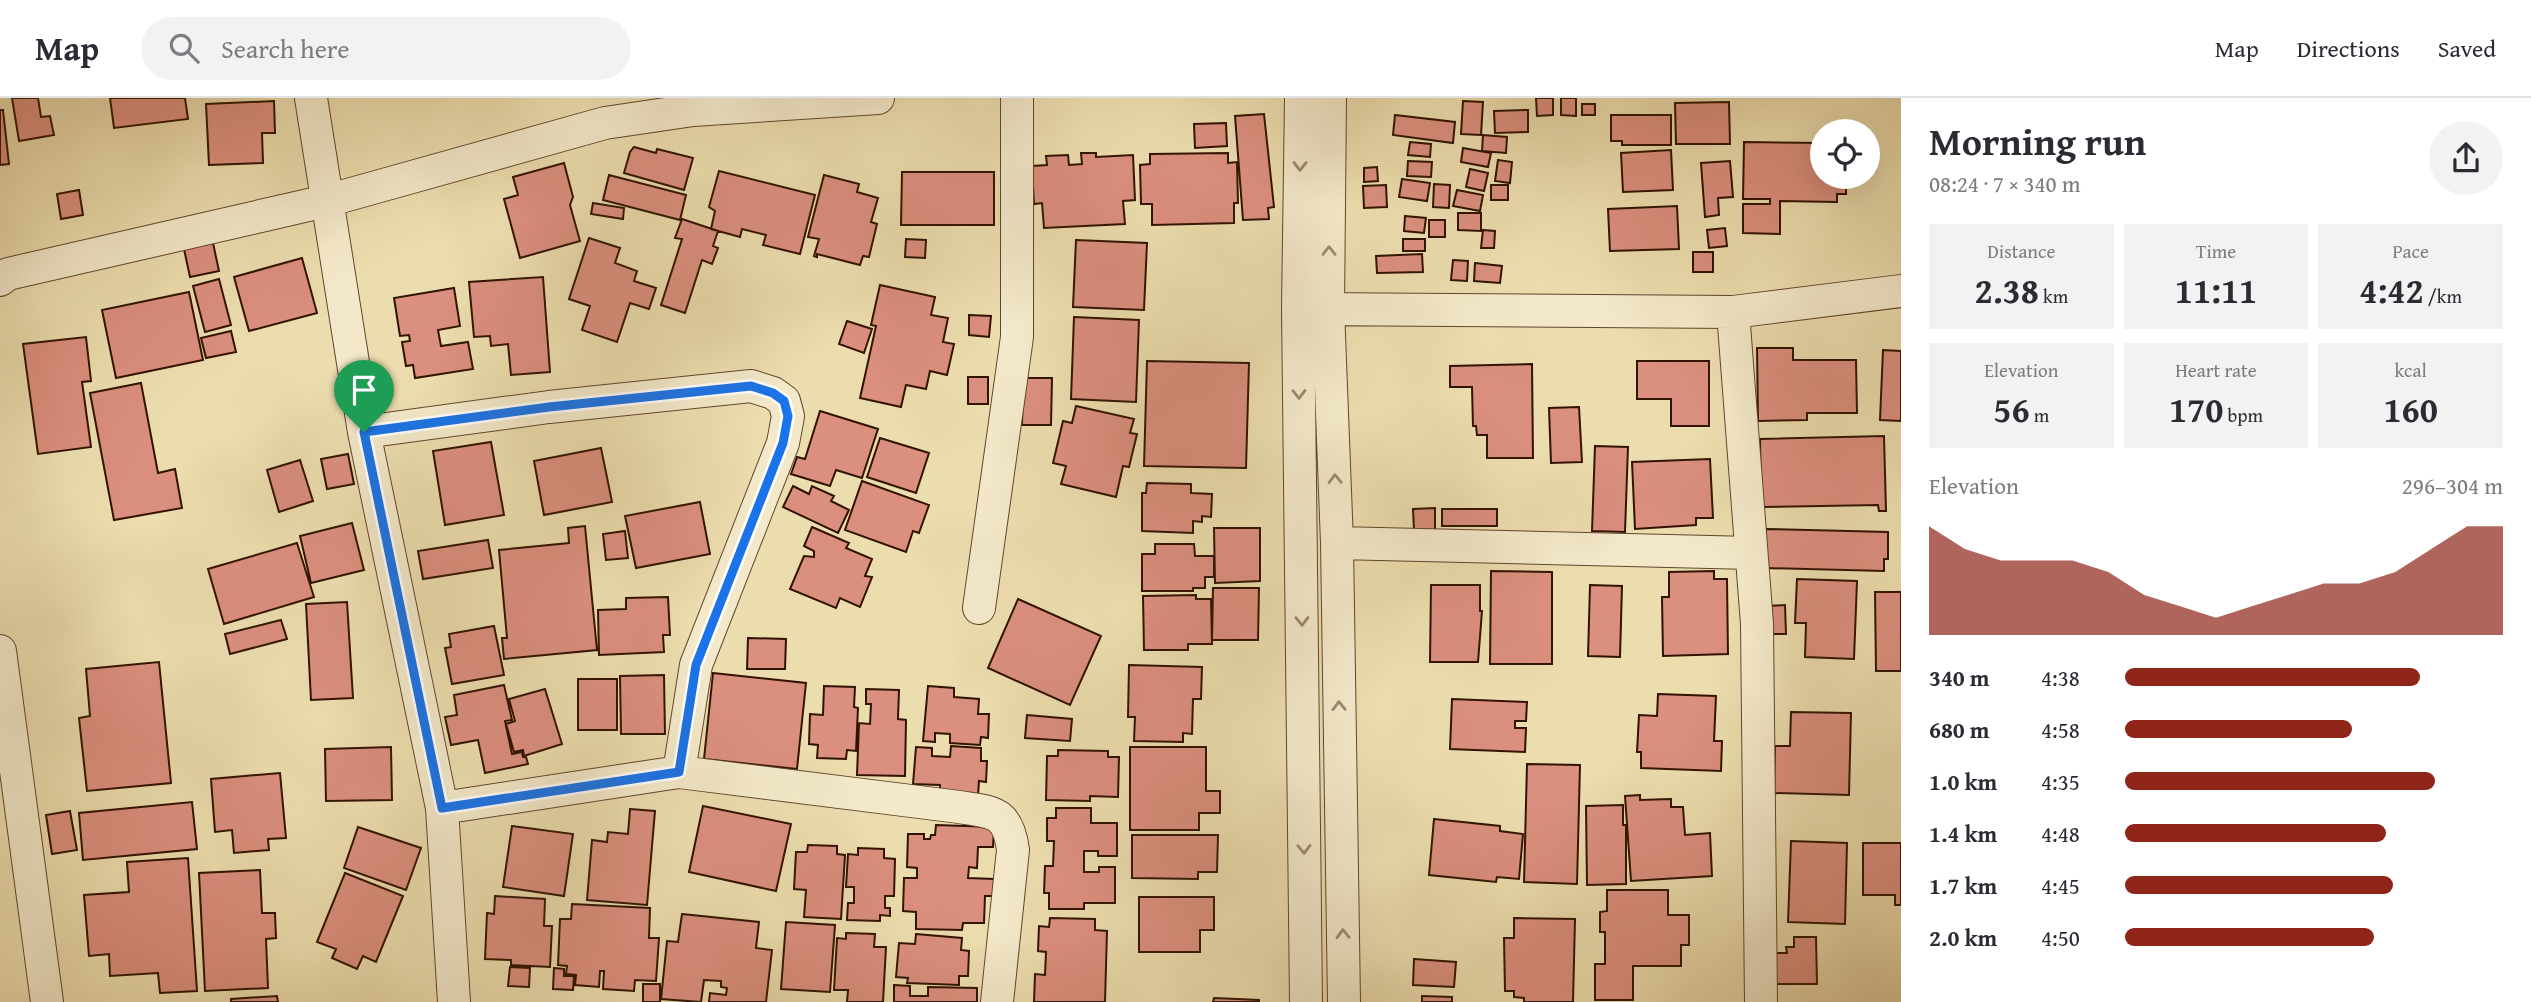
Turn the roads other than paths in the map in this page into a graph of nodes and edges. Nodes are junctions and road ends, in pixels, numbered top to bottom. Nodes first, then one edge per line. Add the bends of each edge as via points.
1 (311, 98) edge
2 (878, 98) edge
3 (1017, 98) edge
4 (1301, 98) edge
5 (1330, 98) edge
6 (326, 201) junction
7 (0, 280) edge
8 (1901, 291) edge
9 (1313, 309) junction
10 (1733, 312) junction
11 (364, 432) junction
12 (1337, 542) junction
13 (1751, 552) junction
14 (979, 608) dead end
15 (0, 652) edge
16 (679, 772) junction
17 (442, 808) junction
18 (47, 1002) edge
19 (454, 1002) edge
20 (997, 1002) edge
21 (1306, 1002) edge
22 (1344, 1002) edge
23 (1760, 1002) edge

1 - 6 street
2 - 6 street via 693,110 605,123
3 - 14 street via 1017,337
4 -> 9 street
9 -> 5 street
6 - 7 street via 8,274
6 - 11 street
8 - 10 street
9 - 10 street
12 -> 9 street
9 -> 21 street
10 - 13 street
11 - 16 street via 751,386 784,401 788,416 783,443 696,665
11 - 17 street
12 - 13 street
22 -> 12 street
13 - 23 street via 1757,624
15 - 18 street
16 - 17 street
16 - 20 street via 996,814 1010,830 1013,850
17 - 19 street

